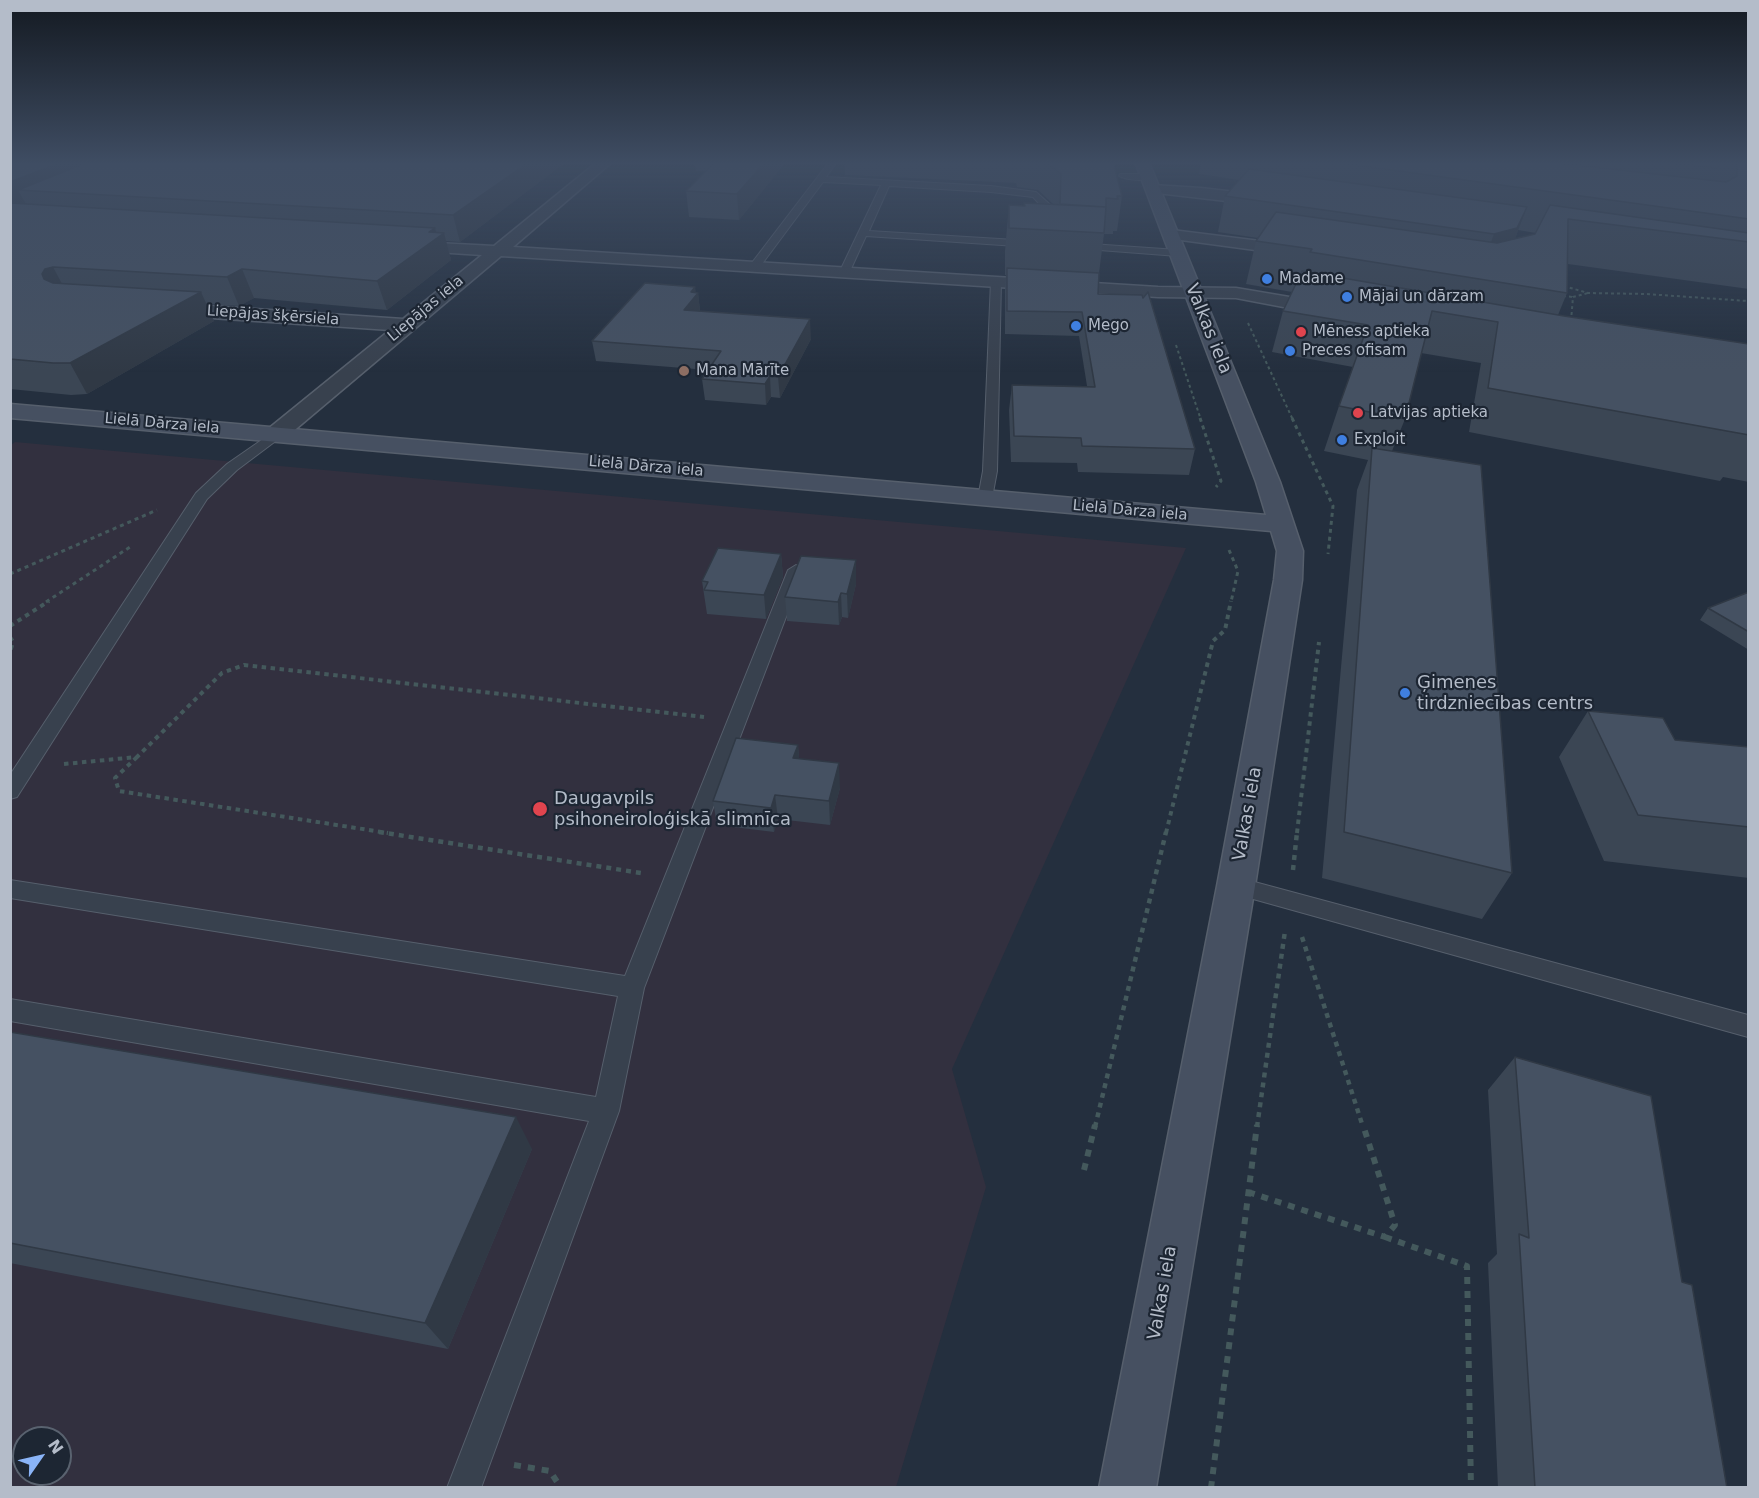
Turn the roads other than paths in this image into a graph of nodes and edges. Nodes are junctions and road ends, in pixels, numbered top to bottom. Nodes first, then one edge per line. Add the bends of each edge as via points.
1 (519, 232) edge
2 (780, 232) edge
3 (1170, 232) edge
4 (863, 233) joint
5 (394, 244) edge
6 (1175, 244) junction
7 (1049, 245) edge
8 (1070, 246) edge
9 (497, 250) junction
10 (1316, 254) edge
11 (755, 266) junction
12 (845, 271) junction
13 (996, 281) junction
14 (1193, 293) junction
15 (150, 308) edge
16 (1352, 314) edge
17 (407, 325) junction
18 (10, 411) edge
19 (276, 434) junction
20 (985, 498) junction
21 (1281, 524) junction
22 (796, 570) edge
23 (10, 792) edge
24 (1236, 886) junction
25 (10, 889) edge
26 (632, 988) junction
27 (10, 1010) edge
28 (1749, 1026) edge
29 (606, 1112) junction
30 (464, 1488) edge
31 (1127, 1488) edge

1 - 9 street, Liepājas iela
2 - 11 lane
3 - 6 street, Valkas iela
4 - 7 lane
4 - 12 lane
5 - 9 street
6 - 8 lane
6 - 10 street via 1210,238
6 - 14 street, Valkas iela
9 - 11 street
9 - 17 street, Liepājas iela
11 - 12 street
12 - 13 street
13 - 14 street
13 - 20 lane via 990,471
14 - 16 street via 1236,293
14 - 21 street, Valkas iela
15 - 17 street, Liepājas šķērsiela
17 - 19 street, Liepājas iela
18 - 19 street, Lielā Dārza iela
19 - 20 street, Lielā Dārza iela
19 - 23 lane via 231,467 201,496
20 - 21 street, Lielā Dārza iela
21 - 24 street, Valkas iela via 1290,551 1288,580
22 - 26 lane
24 - 28 lane
24 - 31 street, Valkas iela
25 - 26 lane
26 - 29 lane
27 - 29 lane
29 - 30 lane

